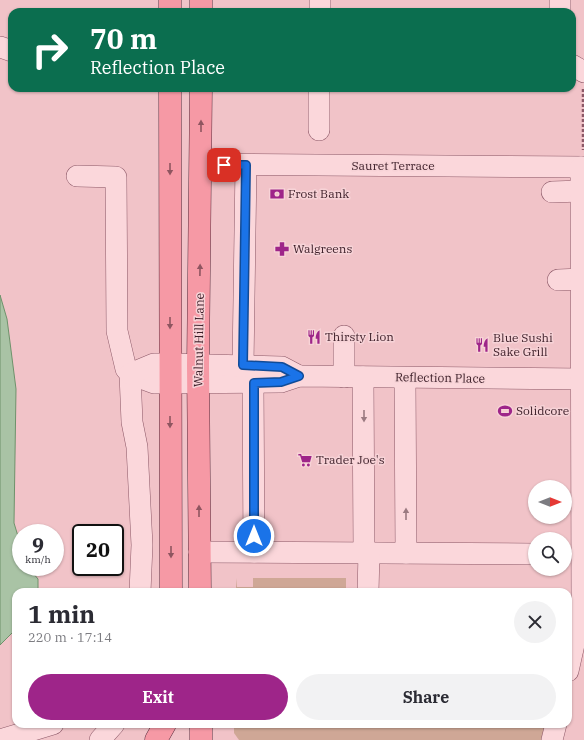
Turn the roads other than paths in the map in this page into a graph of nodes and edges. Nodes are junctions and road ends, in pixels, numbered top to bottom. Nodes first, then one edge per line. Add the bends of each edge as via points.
1 (576, 70) edge
2 (583, 78) edge
3 (170, 92) edge
4 (201, 92) edge
5 (319, 92) edge
6 (319, 130) dead end
7 (583, 161) edge
8 (201, 164) junction
9 (246, 165) junction
10 (77, 176) dead end
11 (581, 191) junction
12 (552, 192) dead end
13 (583, 244) edge
14 (582, 275) edge
15 (558, 280) dead end
16 (344, 336) dead end
17 (243, 365) junction
18 (130, 374) junction
19 (170, 374) junction
20 (198, 374) junction
21 (299, 376) junction
22 (354, 377) junction
23 (405, 378) junction
24 (582, 379) junction
25 (254, 383) junction
26 (199, 552) junction
27 (254, 552) junction
28 (366, 553) junction
29 (406, 553) junction
30 (528, 554) edge
31 (574, 554) edge
32 (583, 579) edge
33 (140, 588) edge
34 (171, 588) edge
35 (200, 588) edge
36 (368, 588) edge
37 (572, 639) edge
38 (40, 728) edge
39 (110, 728) edge
40 (163, 728) edge
41 (169, 728) edge
42 (555, 728) edge
43 (0, 740) edge
44 (100, 740) edge
45 (156, 740) edge
46 (169, 740) edge
47 (552, 740) edge

1 - 2 street
3 -> 19 main road
8 -> 4 main road, Walnut Hill Lane
5 - 6 street
7 - 9 street, Sauret Terrace via 350,175
7 - 11 street
8 - 9 street, Sauret Terrace
20 -> 8 main road, Walnut Hill Lane
9 - 17 street
10 - 18 street via 116,177 118,331 126,369
11 - 12 street
11 - 13 street
13 - 14 street
14 - 15 street
14 - 24 street
16 - 22 street
17 - 20 street, Reflection Place
17 - 21 street, Reflection Place via 282,367
18 - 19 street, Reflection Place via 154,364
18 - 33 street via 142,545
19 - 20 street, Reflection Place
19 -> 34 main road
20 - 25 street, Reflection Place
26 -> 20 main road, Walnut Hill Lane
21 - 22 street, Reflection Place
21 - 25 street, Reflection Place via 281,382
22 - 23 street, Reflection Place
22 -> 28 street
23 - 24 street, Reflection Place
29 -> 23 street
24 - 31 street
25 - 27 street
26 - 27 street
26 - 35 main road, Walnut Hill Lane
27 - 28 street
28 - 29 street
28 - 36 street
29 - 30 street
31 - 32 street
32 - 37 street via 582,609
38 - 43 street
39 - 44 street
40 - 45 main road
41 - 46 main road
42 - 47 street

